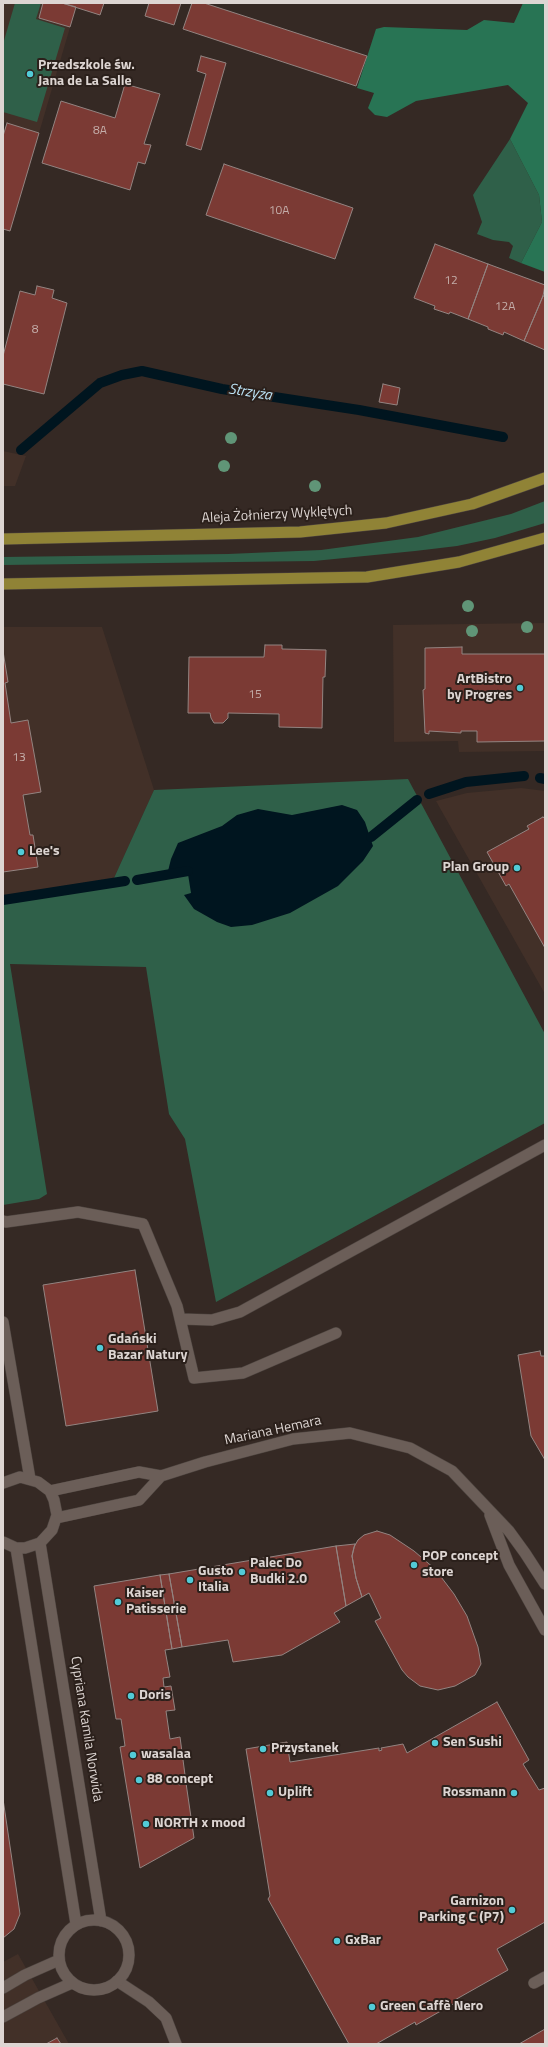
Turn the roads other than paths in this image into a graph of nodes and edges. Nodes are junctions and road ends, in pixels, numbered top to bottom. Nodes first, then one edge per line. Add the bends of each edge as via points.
1 (545, 478) edge
2 (545, 538) edge
3 (3, 539) edge
4 (3, 584) edge
5 (545, 1145) edge
6 (3, 1221) edge
7 (181, 1319) junction
8 (3, 1322) edge
9 (336, 1333) dead end
10 (161, 1476) junction
11 (30, 1478) junction
12 (3, 1483) edge
13 (50, 1491) junction
14 (488, 1510) junction
15 (56, 1518) junction
16 (3, 1542) edge
17 (40, 1543) junction
18 (16, 1548) junction
19 (545, 1584) edge
20 (545, 1630) edge
21 (101, 1921) junction
22 (76, 1924) junction
23 (59, 1960) junction
24 (545, 1977) edge
25 (117, 1981) junction
26 (72, 1983) junction
27 (534, 1983) dead end
28 (3, 1988) edge
29 (3, 2017) edge
30 (176, 2044) edge

1 - 3 main road, Aleja Żołnierzy Wyklętych via 472,504 386,523 300,532
2 - 4 main road via 459,562 367,577
5 - 7 street via 240,1312 212,1320
6 - 7 street via 78,1212 144,1224
7 - 9 street via 194,1378 243,1373
8 - 11 street
10 - 13 street, Mariana Hemara via 139,1472
10 - 14 street, Mariana Hemara via 293,1439 350,1433 410,1448 444,1466 452,1471
10 - 15 street, Mariana Hemara via 139,1500
11 - 12 street via 20,1477
11 - 13 street
13 - 15 street via 56,1507
14 - 19 street, Mariana Hemara via 526,1553
14 - 20 street, Mariana Hemara via 509,1565
15 - 17 street via 52,1530
16 - 18 street
17 - 18 street
17 - 21 street, Cypriana Kamila Norwida
18 - 22 street
21 - 22 street via 92,1920
21 - 25 street via 112,1925 120,1932 129,1952 124,1973
22 - 23 street via 67,1931 62,1940
23 - 26 street via 66,1977
23 - 28 street
24 - 27 street
25 - 26 street via 100,1990 81,1988
25 - 30 street via 166,2018
26 - 29 street

